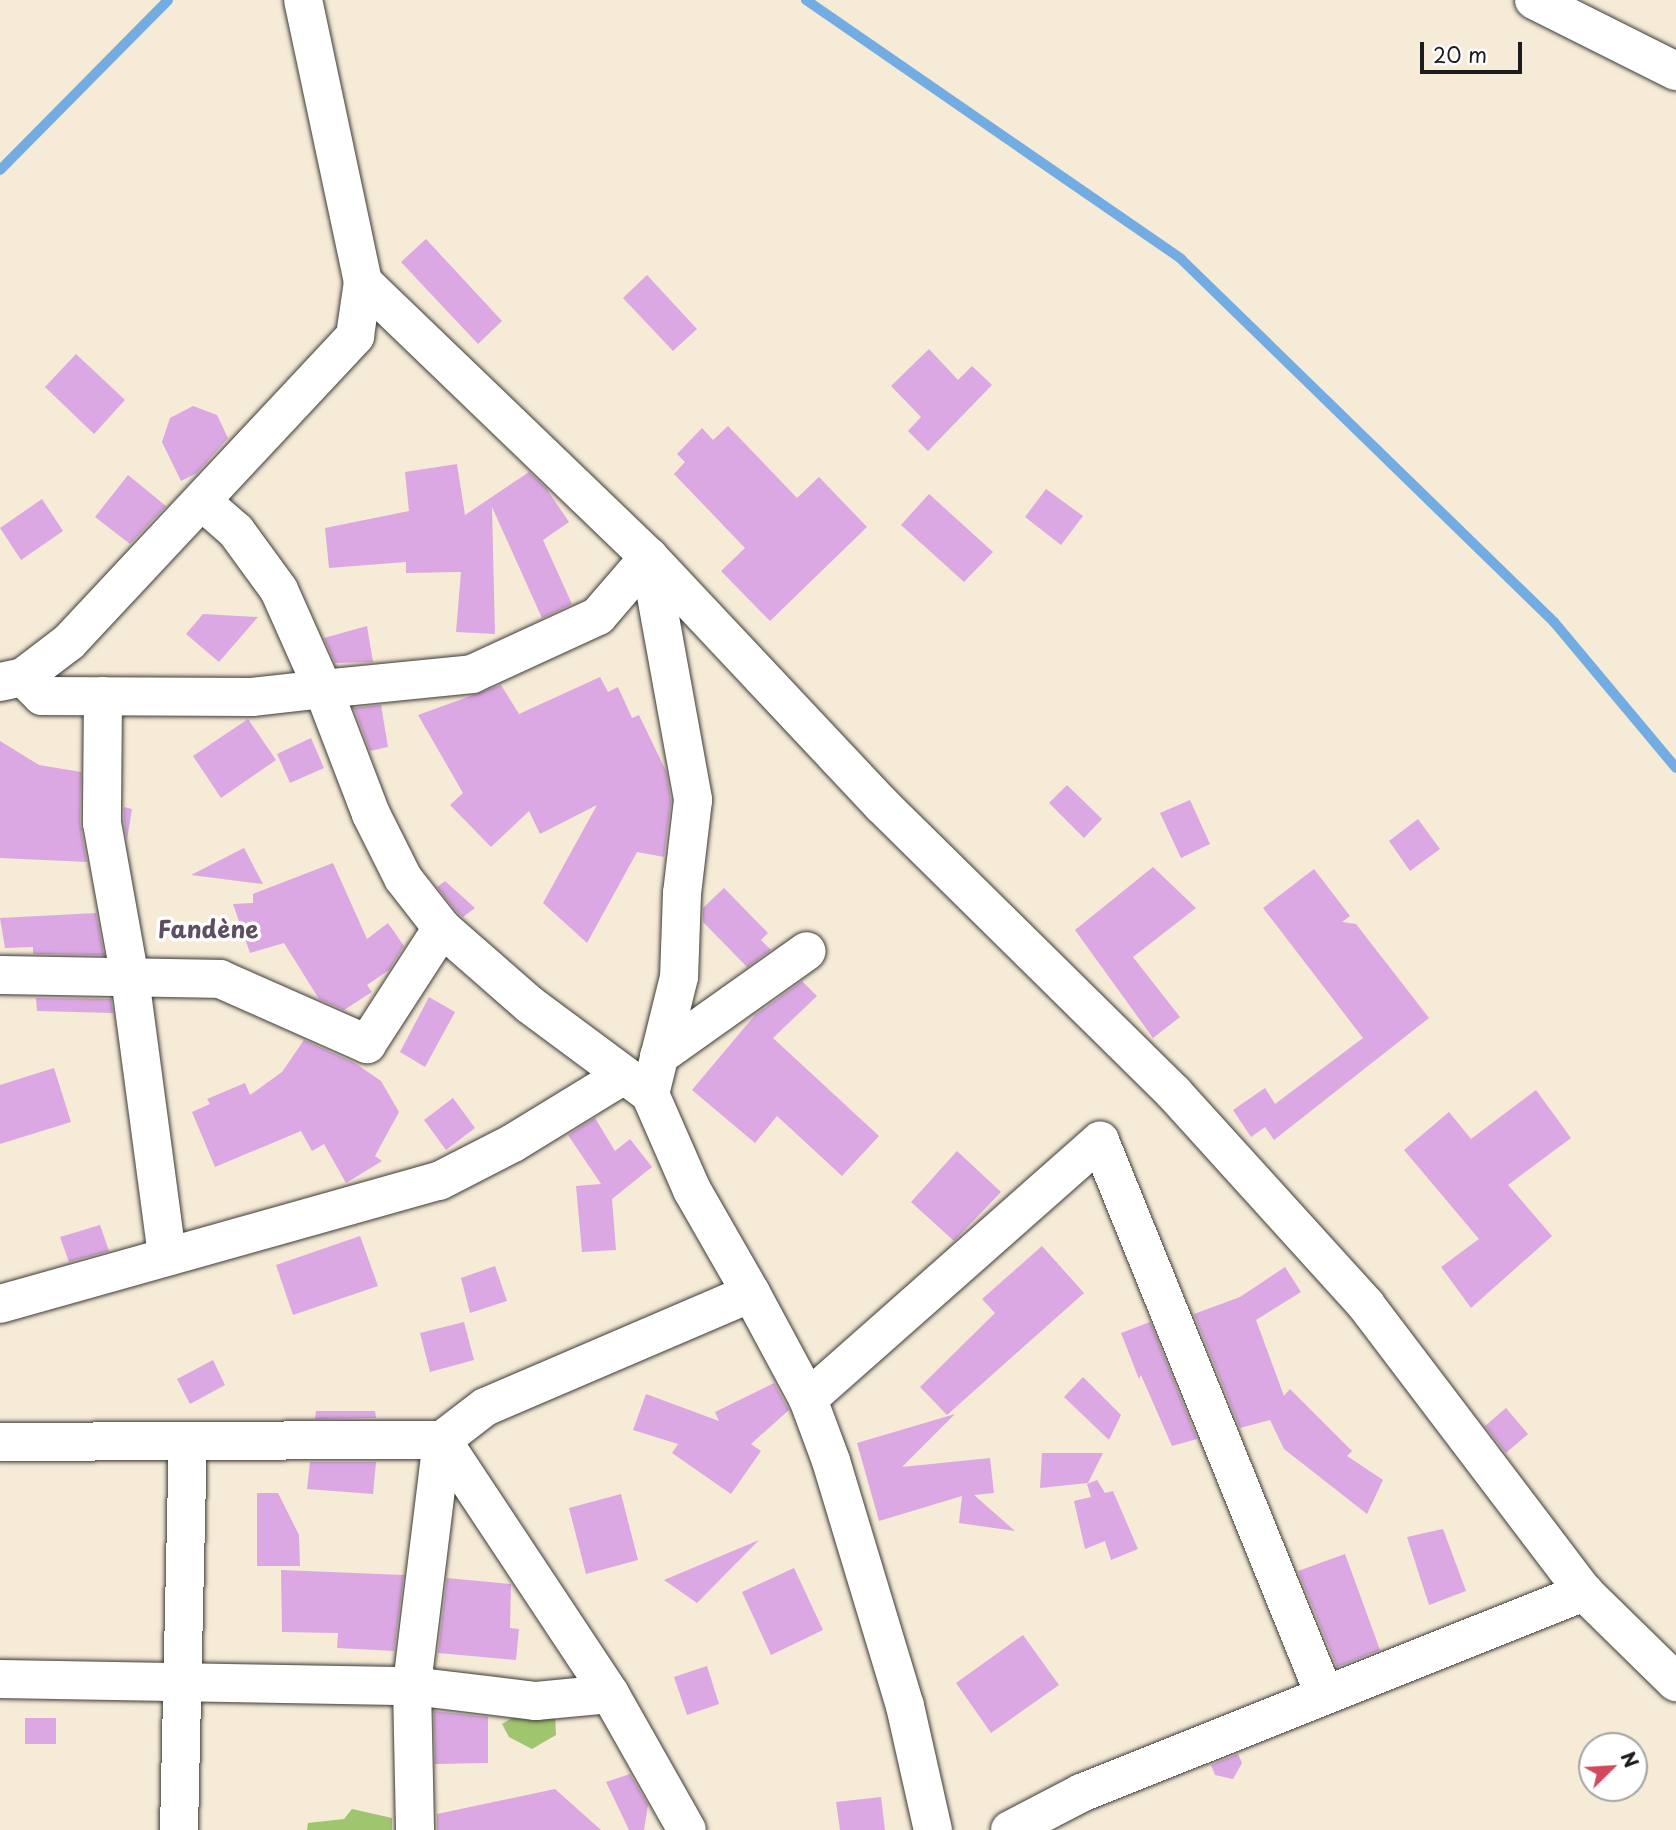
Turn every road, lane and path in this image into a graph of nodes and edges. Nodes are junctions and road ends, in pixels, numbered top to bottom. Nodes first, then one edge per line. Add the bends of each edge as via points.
1 (303, 0) edge
2 (1534, 0) edge
3 (1676, 71) edge
4 (363, 282) junction
5 (204, 503) junction
6 (649, 557) junction
7 (12, 680) edge
8 (323, 689) junction
9 (103, 696) junction
10 (442, 928) junction
11 (807, 951) dead end
12 (0, 975) edge
13 (130, 978) junction
14 (659, 1056) junction
15 (637, 1085) junction
16 (167, 1257) junction
17 (751, 1293) junction
18 (0, 1304) edge
19 (807, 1399) junction
20 (442, 1440) junction
21 (0, 1443) edge
22 (188, 1444) junction
23 (1584, 1592) junction
24 (0, 1679) edge
25 (182, 1681) junction
26 (1676, 1682) edge
27 (412, 1686) junction
28 (610, 1694) junction
29 (1324, 1694) junction
30 (179, 1830) edge
31 (415, 1830) edge
32 (687, 1830) edge
33 (933, 1830) edge
34 (1010, 1830) edge

1 - 4 street
2 - 3 street
4 - 5 street via 355,336
4 - 6 street
5 - 7 street via 69,642
5 - 8 street via 236,531 279,590
6 - 8 street via 598,616 472,674
6 - 14 street via 693,800 682,893 679,978
6 - 23 street via 882,805 1174,1093 1348,1284
7 - 9 street via 42,696
8 - 9 street via 252,697
8 - 10 street via 372,814 403,878
9 - 13 street via 102,823
10 - 13 street via 367,1044 220,979
10 - 15 street via 530,1005
11 - 14 street
12 - 13 street
13 - 16 street
14 - 15 street
15 - 16 street via 439,1181
15 - 17 street
16 - 18 street
17 - 19 street
17 - 20 street via 485,1407
19 - 29 street via 1100,1141
19 - 33 street via 831,1461 905,1706
20 - 22 street
20 - 27 street
20 - 28 street
21 - 22 street
22 - 25 street
23 - 26 street
23 - 29 street
24 - 25 street
25 - 27 street
25 - 30 street
27 - 28 street via 536,1701
27 - 31 street
28 - 32 street
29 - 34 street via 1081,1793

